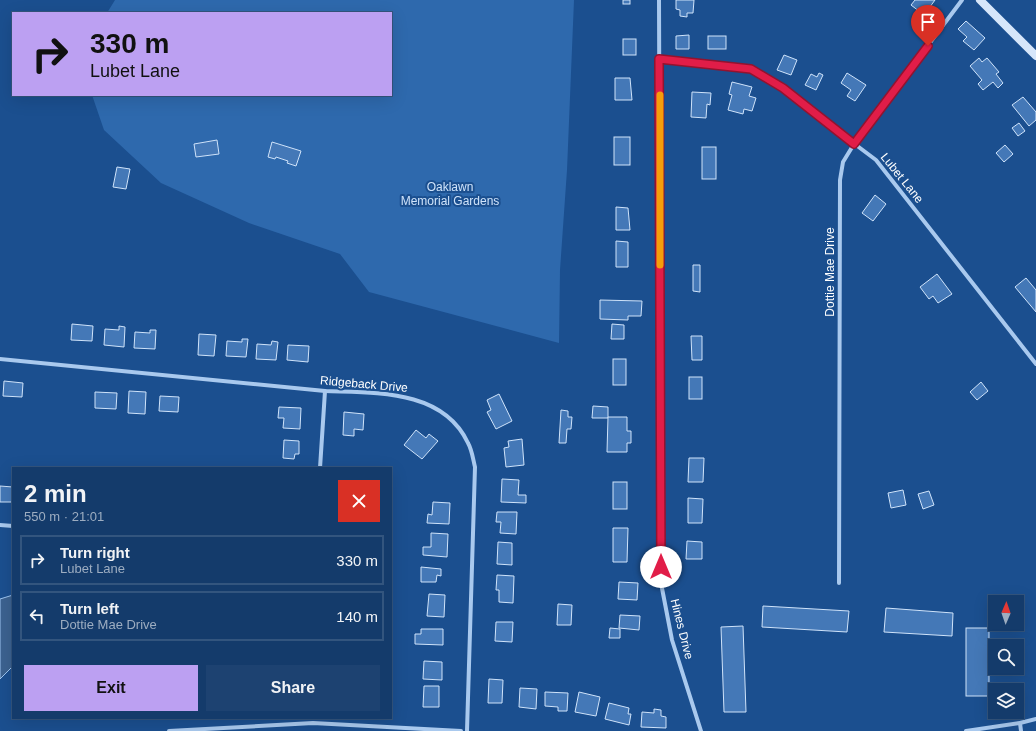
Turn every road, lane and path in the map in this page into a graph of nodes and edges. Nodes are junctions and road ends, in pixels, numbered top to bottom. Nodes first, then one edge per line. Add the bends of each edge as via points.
1 (659, 0) edge
2 (962, 0) edge
3 (980, 0) edge
4 (1035, 51) edge
5 (659, 59) junction
6 (854, 144) junction
7 (0, 359) edge
8 (1036, 364) edge
9 (325, 391) junction
10 (320, 467) edge
11 (0, 525) edge
12 (12, 526) edge
13 (839, 583) dead end
14 (1036, 719) edge
15 (313, 720) edge
16 (1020, 723) junction
17 (169, 731) edge
18 (461, 731) edge
19 (467, 731) edge
20 (701, 731) edge
21 (966, 731) edge
22 (1021, 731) edge

1 - 5 street, Hines Drive
2 - 6 street, Dottie Mae Drive
3 - 4 main road
5 - 6 street, Lubet Lane via 751,69 783,88
5 - 20 street, Hines Drive via 661,583 672,640
6 - 8 street, Lubet Lane via 876,160
6 - 13 street, Dottie Mae Drive via 843,162 840,180
7 - 9 street, Ridgeback Drive
9 - 10 street
9 - 19 street, Ridgeback Drive via 412,398 437,408 454,422 469,444 475,467
11 - 12 street
14 - 16 street
15 - 17 street
15 - 18 street
16 - 21 street
16 - 22 street

